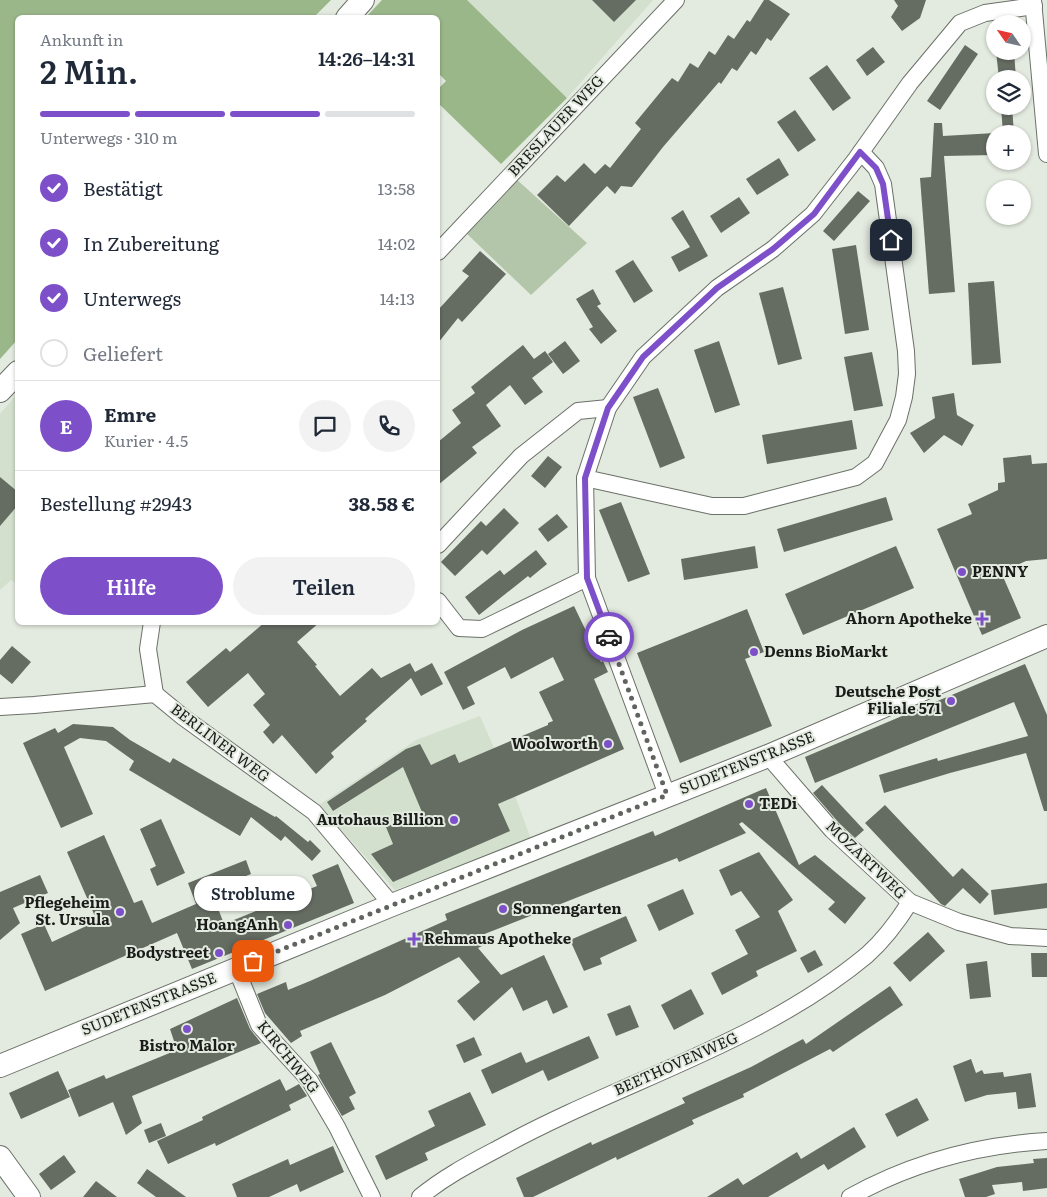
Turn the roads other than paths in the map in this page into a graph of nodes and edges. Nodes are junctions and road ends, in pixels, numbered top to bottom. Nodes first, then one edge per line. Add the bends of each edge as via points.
1 (363, 0) edge
2 (676, 0) edge
3 (1034, 3) edge
4 (350, 15) edge
5 (860, 152) junction
6 (1047, 154) edge
7 (440, 250) edge
8 (15, 375) edge
9 (0, 391) edge
10 (608, 408) junction
11 (585, 478) junction
12 (440, 543) edge
13 (587, 578) junction
14 (440, 604) edge
15 (152, 625) edge
16 (1047, 636) edge
17 (155, 694) junction
18 (0, 707) edge
19 (768, 756) junction
20 (667, 795) junction
21 (910, 902) junction
22 (392, 905) junction
23 (1047, 938) edge
24 (236, 968) junction
25 (0, 1066) edge
26 (1047, 1141) edge
27 (0, 1157) edge
28 (28, 1197) edge
29 (372, 1197) edge
30 (420, 1197) edge
31 (850, 1197) edge

1 - 4 street
2 - 7 street, BRESLAUER WEG
3 - 5 street via 984,13 960,23 910,83
3 - 6 street
5 - 10 street via 814,214 773,249 717,288 643,357
5 - 11 street via 876,168 883,184 906,351 907,374 898,420 875,463 856,477 744,506 712,506
8 - 9 street
10 - 11 street
10 - 12 street via 578,412 521,456
11 - 13 street
13 - 14 street via 482,629 459,628
13 - 20 street
15 - 17 street via 148,649
16 - 19 street, SUDETENSTRASSE
17 - 18 street, BERLINER WEG
17 - 22 street, BERLINER WEG via 314,812
19 - 20 street, SUDETENSTRASSE
19 - 21 street, MOZARTWEG via 832,830
20 - 22 street, SUDETENSTRASSE
21 - 23 street, MOZARTWEG via 959,922 1010,936
21 - 30 street, BEETHOVENWEG via 894,926 868,954 774,1018 709,1052 515,1139 470,1163
22 - 24 street, SUDETENSTRASSE
24 - 25 street, SUDETENSTRASSE
24 - 29 street, KIRCHWEG via 259,1025 310,1081
26 - 31 street via 969,1150 930,1162
27 - 28 street

